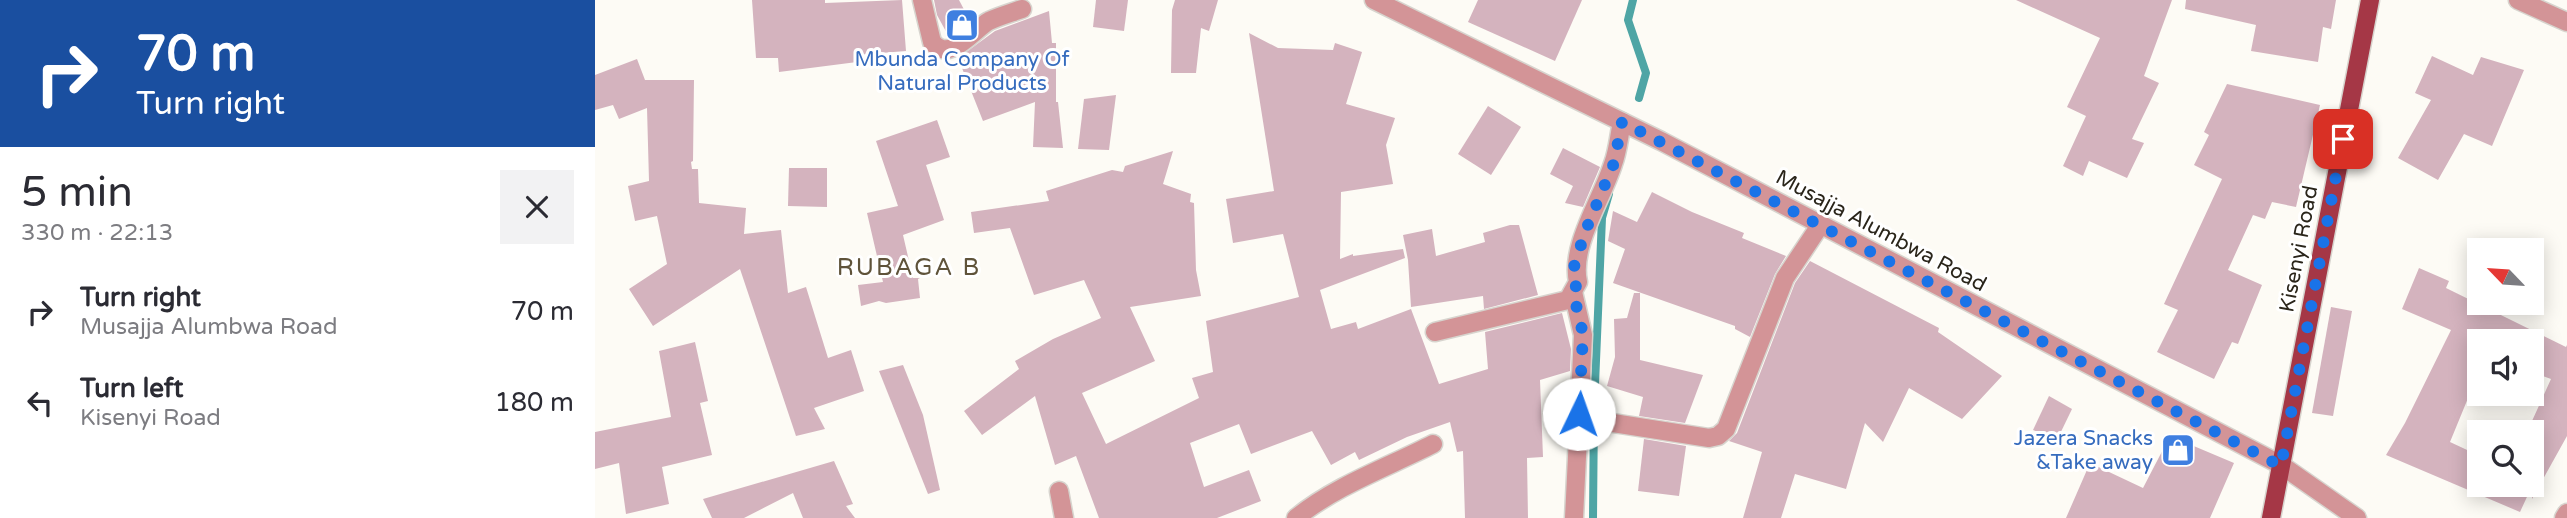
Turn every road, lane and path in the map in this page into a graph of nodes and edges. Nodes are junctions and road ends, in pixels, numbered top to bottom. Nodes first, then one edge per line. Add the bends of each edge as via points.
1 (922, 0) edge
2 (1374, 0) edge
3 (2370, 0) edge
4 (2518, 0) edge
5 (1022, 9) dead end
6 (2567, 22) edge
7 (1622, 122) junction
8 (1821, 225) junction
9 (1573, 292) junction
10 (1435, 332) dead end
11 (1613, 423) dead end
12 (1433, 444) dead end
13 (2281, 466) junction
14 (1059, 491) dead end
15 (2567, 513) edge
16 (1064, 518) edge
17 (1296, 518) edge
18 (1574, 518) edge
19 (2271, 518) edge
20 (2357, 518) edge
21 (2564, 518) edge

1 - 5 street via 932,42 945,49 955,47 988,22
2 - 7 street, Musajja Alumbwa Road
3 - 13 main road, Kisenyi Road
4 - 6 street
7 - 8 street, Musajja Alumbwa Road
7 - 9 street via 1614,163 1574,267 1578,282
8 - 11 street via 1785,278 1726,429 1709,438
8 - 13 street, Musajja Alumbwa Road
9 - 10 street via 1568,300
9 - 18 street via 1583,334
12 - 17 street
13 - 19 main road, Kisenyi Road
13 - 20 street, Musajja Alumbwa Road
14 - 16 street
15 - 21 street

